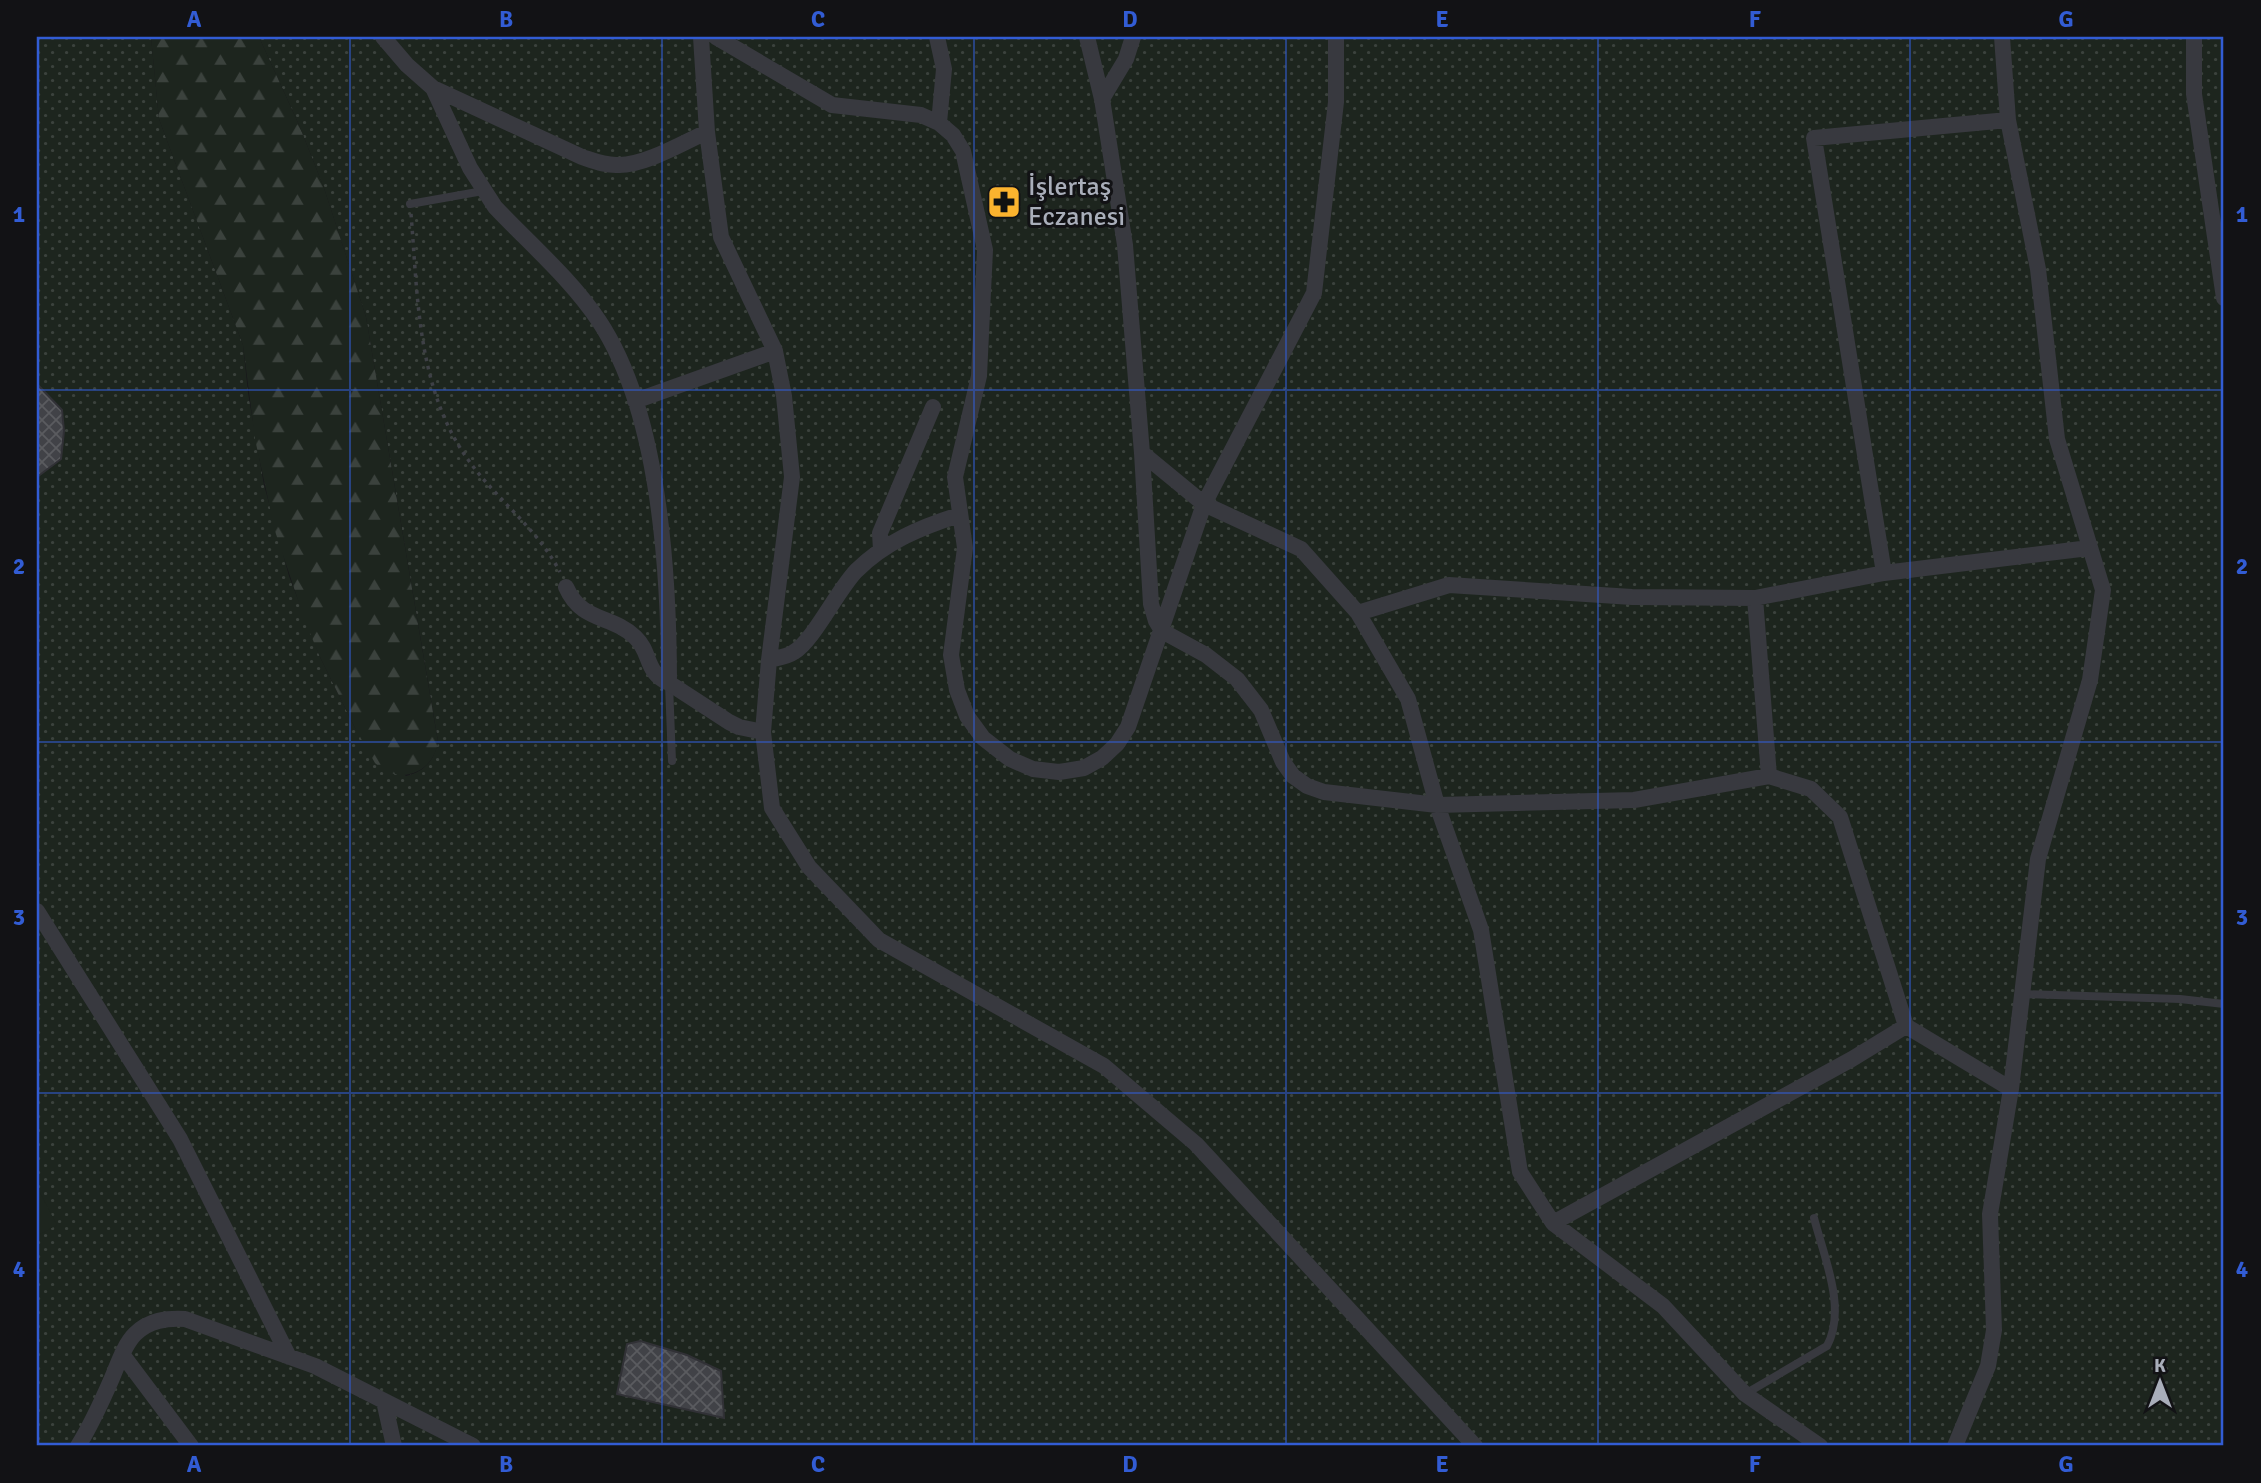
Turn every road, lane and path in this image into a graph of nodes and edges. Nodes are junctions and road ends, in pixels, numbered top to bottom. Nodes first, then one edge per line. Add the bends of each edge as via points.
1 (383, 37) edge
2 (701, 37) edge
3 (716, 37) edge
4 (937, 37) edge
5 (1087, 37) edge
6 (1133, 37) edge
7 (1336, 37) edge
8 (2002, 37) edge
9 (2194, 37) edge
10 (433, 88) junction
11 (1101, 99) junction
12 (2008, 120) junction
13 (939, 123) junction
14 (707, 132) junction
15 (483, 191) junction
16 (410, 204) joint
17 (2224, 298) edge
18 (775, 351) junction
19 (635, 401) junction
20 (933, 407) dead end
21 (1142, 453) junction
22 (1204, 503) junction
23 (959, 515) junction
24 (2089, 548) junction
25 (881, 550) junction
26 (1884, 573) junction
27 (566, 587) joint
28 (1755, 598) junction
29 (1358, 613) junction
30 (1162, 631) junction
31 (769, 660) junction
32 (669, 683) junction
33 (763, 732) junction
34 (673, 761) dead end
35 (1769, 776) junction
36 (1437, 805) junction
37 (37, 911) edge
38 (2022, 994) junction
39 (2224, 1004) edge
40 (1906, 1026) junction
41 (2011, 1089) junction
42 (1814, 1218) dead end
43 (1553, 1223) junction
44 (122, 1354) junction
45 (289, 1357) junction
46 (1745, 1394) junction
47 (384, 1401) junction
48 (467, 1445) edge
49 (78, 1446) edge
50 (191, 1446) edge
51 (394, 1446) edge
52 (1475, 1446) edge
53 (1820, 1446) edge
54 (1955, 1446) edge

1 - 10 street
2 - 14 street
3 - 13 street via 832,105 921,116
4 - 13 street via 944,69
5 - 11 street
6 - 11 street via 1126,60
7 - 22 street via 1336,102 1314,292
8 - 12 street
9 - 17 street via 2194,94
10 - 14 street via 602,164 637,163
10 - 15 street
11 - 21 street via 1125,245
12 - 24 street via 2038,269 2057,439
12 - 26 street via 1814,138
13 - 23 street via 963,151 985,250 979,376 955,477
14 - 18 street via 722,237
15 - 16 lane
15 - 19 street via 599,321
16 - 27 path via 428,373 441,411 470,463 540,539
18 - 19 street
18 - 31 street via 792,477
19 - 32 street via 653,475 667,586
20 - 25 street via 880,533
21 - 22 street
21 - 30 street via 1151,604
22 - 29 street via 1301,549
22 - 30 street
23 - 25 street via 926,525
23 - 30 street via 965,548 951,654 957,690 967,716 983,738 1010,759 1033,769 1059,772 1084,768 1102,758 1128,727
24 - 26 street
24 - 38 street via 2103,590 2094,654 2038,859
25 - 31 street via 843,586 803,646
26 - 28 street
27 - 32 street via 588,614 634,636 657,677
28 - 29 street via 1632,597 1449,585
28 - 35 street
29 - 36 street via 1408,699
30 - 36 street via 1206,654 1237,679 1261,710 1283,762 1307,786
31 - 33 street
32 - 33 street via 729,722
32 - 34 lane
33 - 52 street via 772,808 809,867 878,940 1104,1066 1196,1144
35 - 36 street via 1634,800
35 - 40 street via 1811,789 1840,817
36 - 43 street via 1481,930 1520,1172
37 - 45 street via 180,1139
38 - 39 lane
38 - 41 street
40 - 41 street
40 - 43 street
41 - 54 street via 1990,1214 1994,1330 1988,1366
42 - 46 lane via 1836,1304 1833,1336 1827,1346
43 - 46 street via 1664,1306
44 - 45 street via 134,1335 166,1318 185,1319
44 - 49 street
44 - 50 street
45 - 47 street
46 - 53 street
47 - 48 street
47 - 51 street

